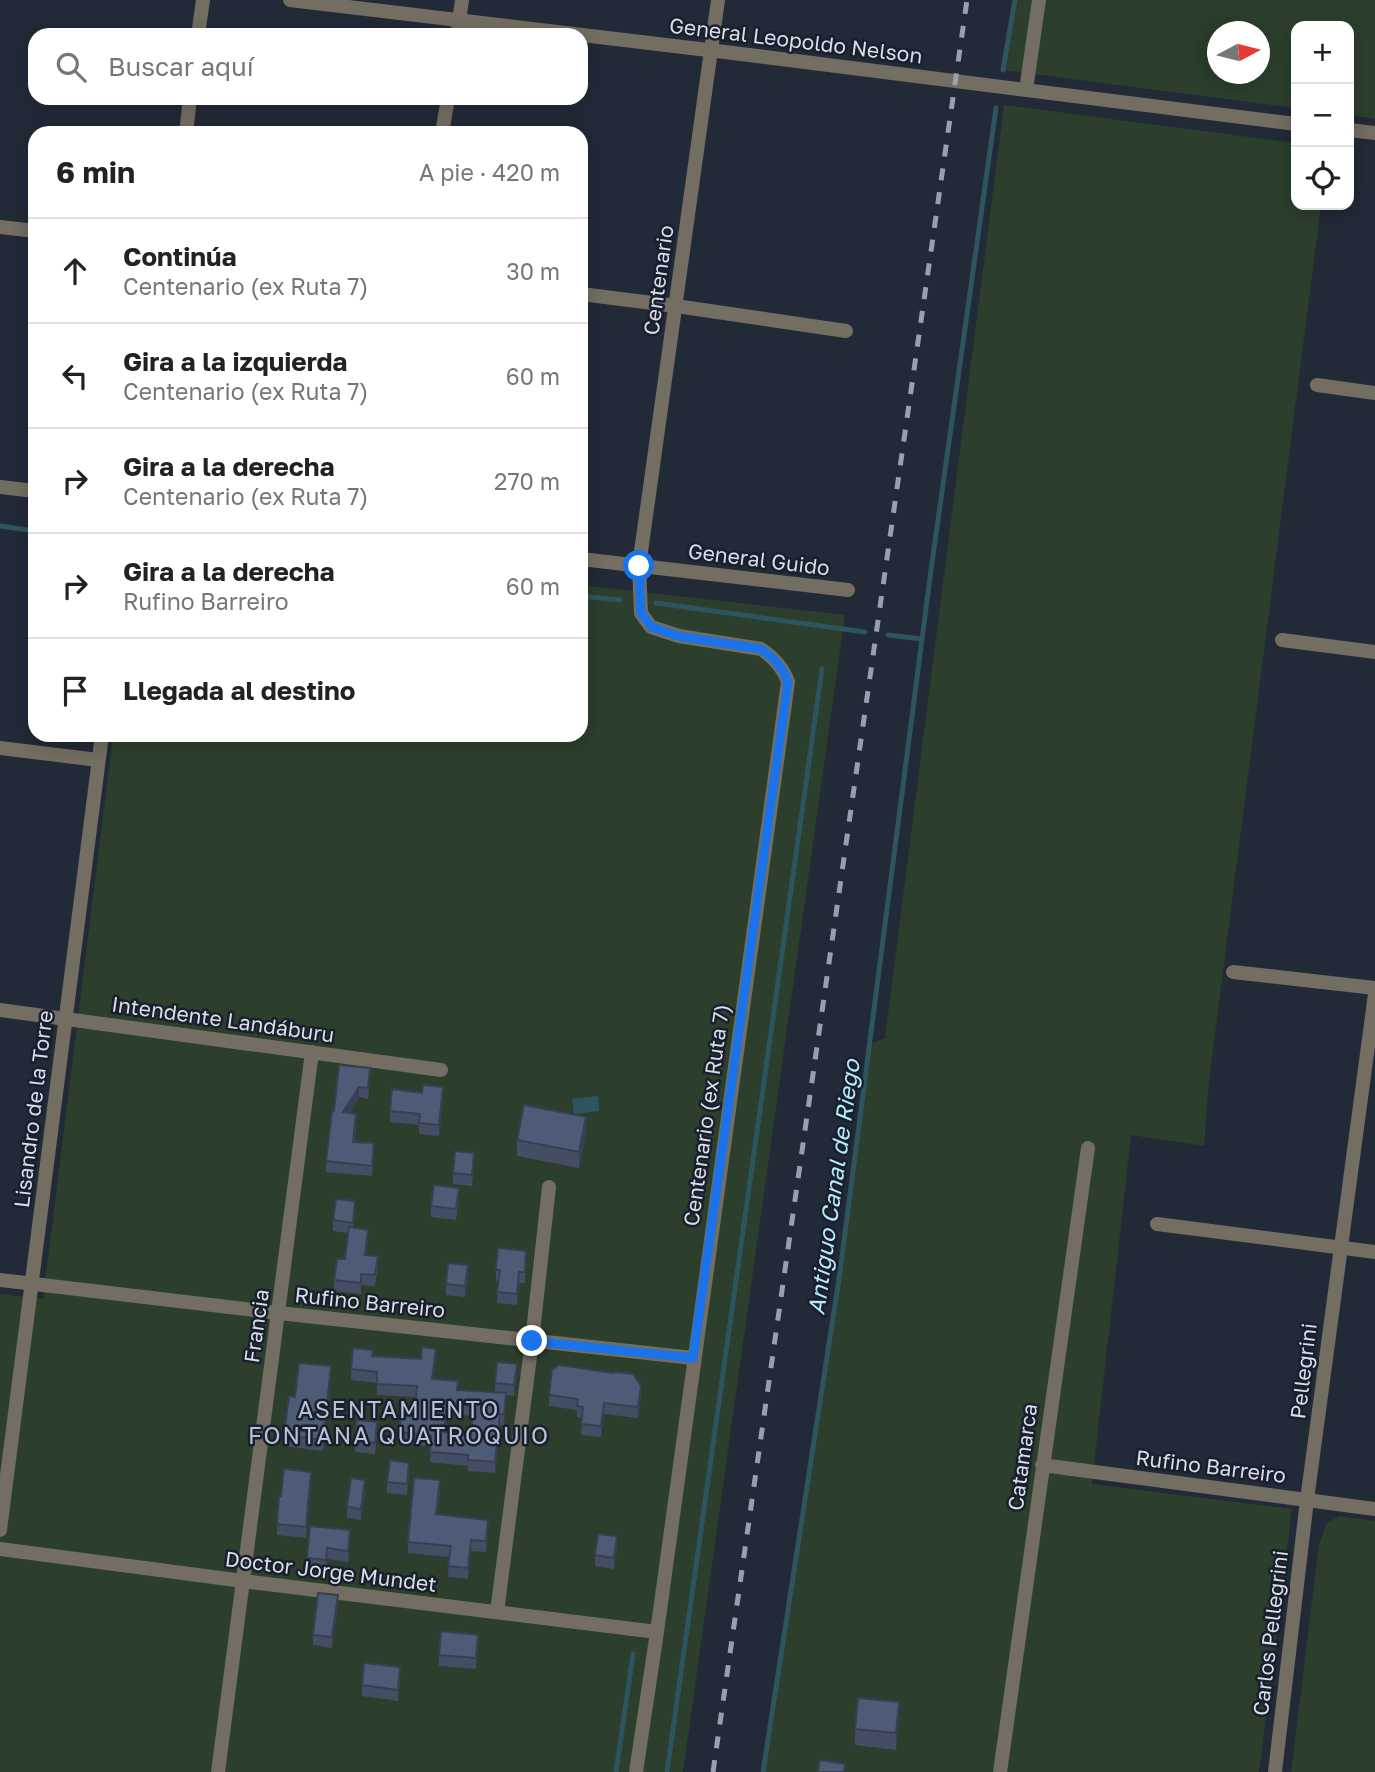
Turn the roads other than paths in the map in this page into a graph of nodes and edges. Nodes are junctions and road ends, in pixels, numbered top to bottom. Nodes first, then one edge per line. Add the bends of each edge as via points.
1 (203, 0) edge
2 (290, 0) edge
3 (463, 0) edge
4 (718, 0) edge
5 (1039, 0) edge
6 (199, 28) edge
7 (458, 28) edge
8 (588, 39) edge
9 (712, 50) junction
10 (1026, 90) junction
11 (189, 105) edge
12 (447, 105) edge
13 (1291, 123) edge
14 (187, 126) edge
15 (443, 126) edge
16 (1354, 131) edge
17 (1375, 134) edge
18 (0, 227) edge
19 (28, 230) edge
20 (588, 295) edge
21 (676, 306) junction
22 (846, 331) dead end
23 (1317, 385) dead end
24 (1375, 393) edge
25 (0, 487) edge
26 (28, 490) edge
27 (588, 560) edge
28 (639, 566) junction
29 (848, 590) dead end
30 (1282, 640) dead end
31 (1375, 652) edge
32 (101, 742) edge
33 (0, 748) edge
34 (99, 760) junction
35 (1233, 972) dead end
36 (1375, 988) edge
37 (1375, 994) edge
38 (0, 1010) edge
39 (65, 1019) junction
40 (312, 1052) junction
41 (441, 1070) dead end
42 (1088, 1148) dead end
43 (549, 1187) dead end
44 (1157, 1224) dead end
45 (1341, 1247) junction
46 (1375, 1252) edge
47 (0, 1280) edge
48 (32, 1284) junction
49 (279, 1313) junction
50 (532, 1341) junction
51 (693, 1358) junction
52 (1042, 1465) junction
53 (1307, 1500) junction
54 (1375, 1509) edge
55 (0, 1530) edge
56 (0, 1549) edge
57 (243, 1581) junction
58 (497, 1612) junction
59 (657, 1632) junction
60 (218, 1772) edge
61 (636, 1772) edge
62 (1000, 1772) edge
63 (1275, 1772) edge

1 - 6 street
2 - 7 street, General Leopoldo Nelson
3 - 7 street
4 - 9 street, Centenario
5 - 10 street
8 - 9 street, General Leopoldo Nelson
9 - 10 street, General Leopoldo Nelson
9 - 21 street, Centenario
10 - 13 street, General Leopoldo Nelson
11 - 14 street
12 - 15 street
16 - 17 street
18 - 19 street
20 - 21 street
21 - 22 street
21 - 28 street, Centenario
23 - 24 street
25 - 26 street
27 - 28 street, General Guido
28 - 29 street, General Guido
28 - 51 street, Centenario (ex Ruta 7) via 641,613 652,627 678,636 761,649 785,672 788,682
30 - 31 street
32 - 34 street, Lisandro de la Torre
33 - 34 street
34 - 39 street, Lisandro de la Torre
35 - 36 street
37 - 45 street
38 - 39 street, Intendente Landáburu
39 - 40 street, Intendente Landáburu
39 - 48 street, Lisandro de la Torre
40 - 41 street, Intendente Landáburu
40 - 49 street, Francia
42 - 52 street, Catamarca
43 - 50 street
44 - 45 street
45 - 46 street
45 - 53 street, Pellegrini
47 - 48 street, Rufino Barreiro
48 - 49 street, Rufino Barreiro
48 - 55 street, Lisandro de la Torre
49 - 50 street, Rufino Barreiro
49 - 57 street, Francia
50 - 51 street, Rufino Barreiro
50 - 58 street
51 - 59 street, Centenario (ex Ruta 7)
52 - 53 street, Rufino Barreiro
52 - 62 street, Catamarca
53 - 54 street, Rufino Barreiro
53 - 63 street, Carlos Pellegrini
56 - 57 street, Doctor Jorge Mundet
57 - 58 street, Doctor Jorge Mundet
57 - 60 street, Francia
58 - 59 street, Doctor Jorge Mundet
59 - 61 street, Centenario (ex Ruta 7)

